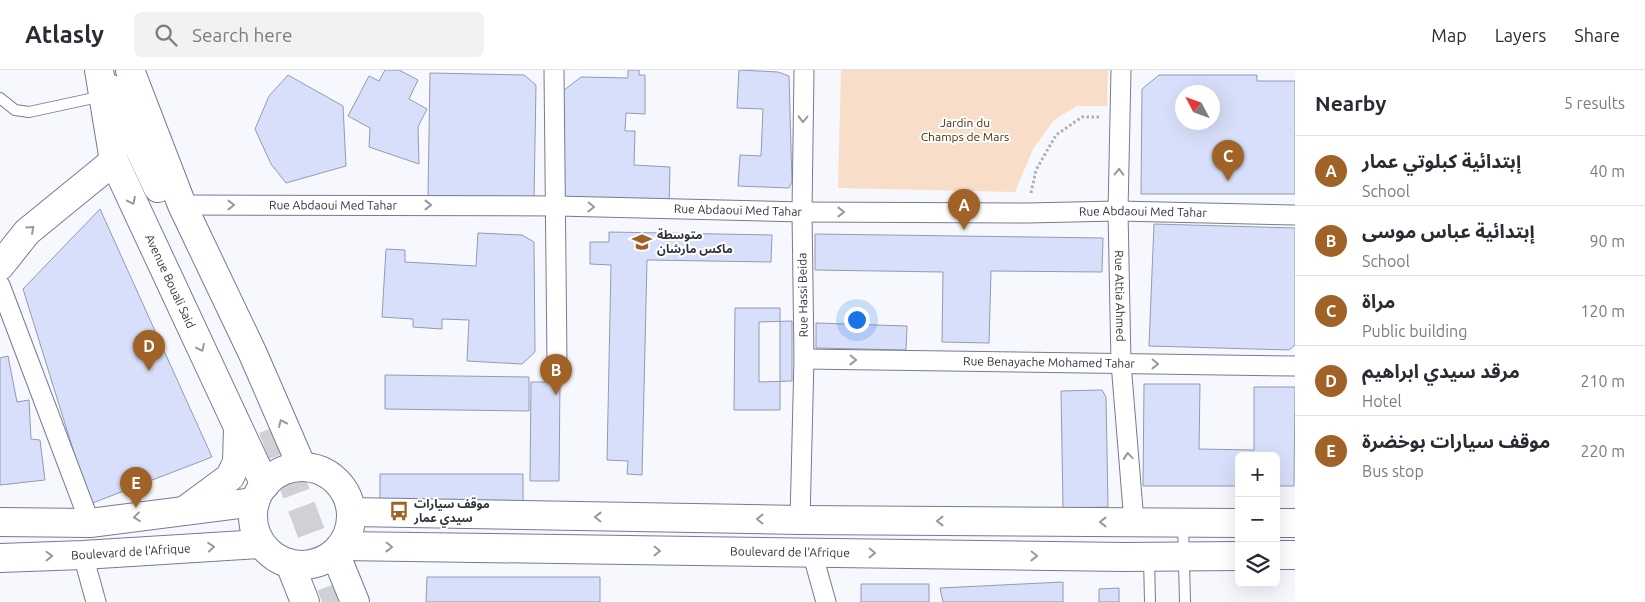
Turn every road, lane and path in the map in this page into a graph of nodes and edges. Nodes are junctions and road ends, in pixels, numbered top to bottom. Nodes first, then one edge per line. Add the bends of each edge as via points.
1 (129, 70) edge
2 (554, 70) edge
3 (804, 70) edge
4 (1121, 70) edge
5 (101, 79) edge
6 (0, 98) edge
7 (1120, 116) junction
8 (114, 161) junction
9 (172, 201) junction
10 (557, 206) junction
11 (1118, 211) junction
12 (802, 212) junction
13 (1027, 213) junction
14 (1295, 215) edge
15 (0, 266) edge
16 (0, 285) edge
17 (218, 306) dead end
18 (804, 359) junction
19 (557, 363) dead end
20 (1121, 363) junction
21 (1295, 366) edge
22 (238, 427) junction
23 (302, 468) junction
24 (260, 493) junction
25 (185, 511) junction
26 (351, 512) junction
27 (800, 520) junction
28 (0, 522) edge
29 (1134, 522) junction
30 (90, 523) junction
31 (1183, 523) junction
32 (1235, 523) edge
33 (1280, 523) edge
34 (1295, 523) edge
35 (261, 544) junction
36 (338, 549) junction
37 (812, 552) junction
38 (83, 555) junction
39 (1280, 555) edge
40 (1295, 555) edge
41 (1235, 556) edge
42 (1184, 557) junction
43 (0, 558) edge
44 (1149, 558) junction
45 (290, 564) junction
46 (96, 602) edge
47 (306, 602) edge
48 (355, 602) edge
49 (826, 602) edge
50 (1150, 602) edge
51 (1186, 602) edge

1 - 9 main road
2 - 10 street
3 -> 12 street, Rue Hassi Beida
4 - 7 street, Rue Attia Ahmed
5 - 6 lane via 28,112 15,110
5 - 8 main road, Avenue Bouali Said
5 - 9 main road
11 -> 7 street, Rue Attia Ahmed
7 - 13 path via 1082,117 1056,135 1036,170
15 -> 8 main road via 27,232
8 -> 22 main road, Avenue Bouali Said
9 -> 10 street, Rue Abdaoui Med Tahar
9 - 17 main road
23 -> 9 main road via 253,354
10 -> 12 street, Rue Abdaoui Med Tahar
10 - 19 street
11 - 13 street, Rue Abdaoui Med Tahar
11 - 14 street, Rue Abdaoui Med Tahar
11 - 20 street, Rue Attia Ahmed
12 -> 13 street, Rue Abdaoui Med Tahar
12 - 18 street, Rue Hassi Beida
16 - 30 street
18 -> 20 street, Rue Benayache Mohamed Tahar
18 - 27 street, Rue Hassi Beida
20 -> 21 street, Rue Benayache Mohamed Tahar
29 -> 20 street, Rue Attia Ahmed
22 - 24 main road, Avenue Bouali Said
22 - 25 main road via 237,462 230,477
23 - 24 main road via 275,475
23 - 26 main road via 325,473 335,480 343,489
24 - 25 main road
24 - 35 main road via 253,516
25 -> 30 main road
27 -> 26 main road
26 - 36 main road via 347,536
29 -> 27 main road
28 - 30 main road
29 - 31 main road
31 - 32 main road
31 - 42 lane
33 - 34 main road
38 -> 35 main road, Boulevard de l'Afrique
35 - 45 main road via 279,560
36 -> 37 main road, Boulevard de l'Afrique
36 - 45 main road via 314,564
36 - 48 main road
37 -> 44 main road, Boulevard de l'Afrique
37 - 49 street
43 -> 38 main road, Boulevard de l'Afrique
38 - 46 street
39 - 40 main road
41 - 42 main road, Boulevard de l'Afrique
42 - 44 main road, Boulevard de l'Afrique
42 - 51 lane
44 - 50 lane
45 - 47 main road

